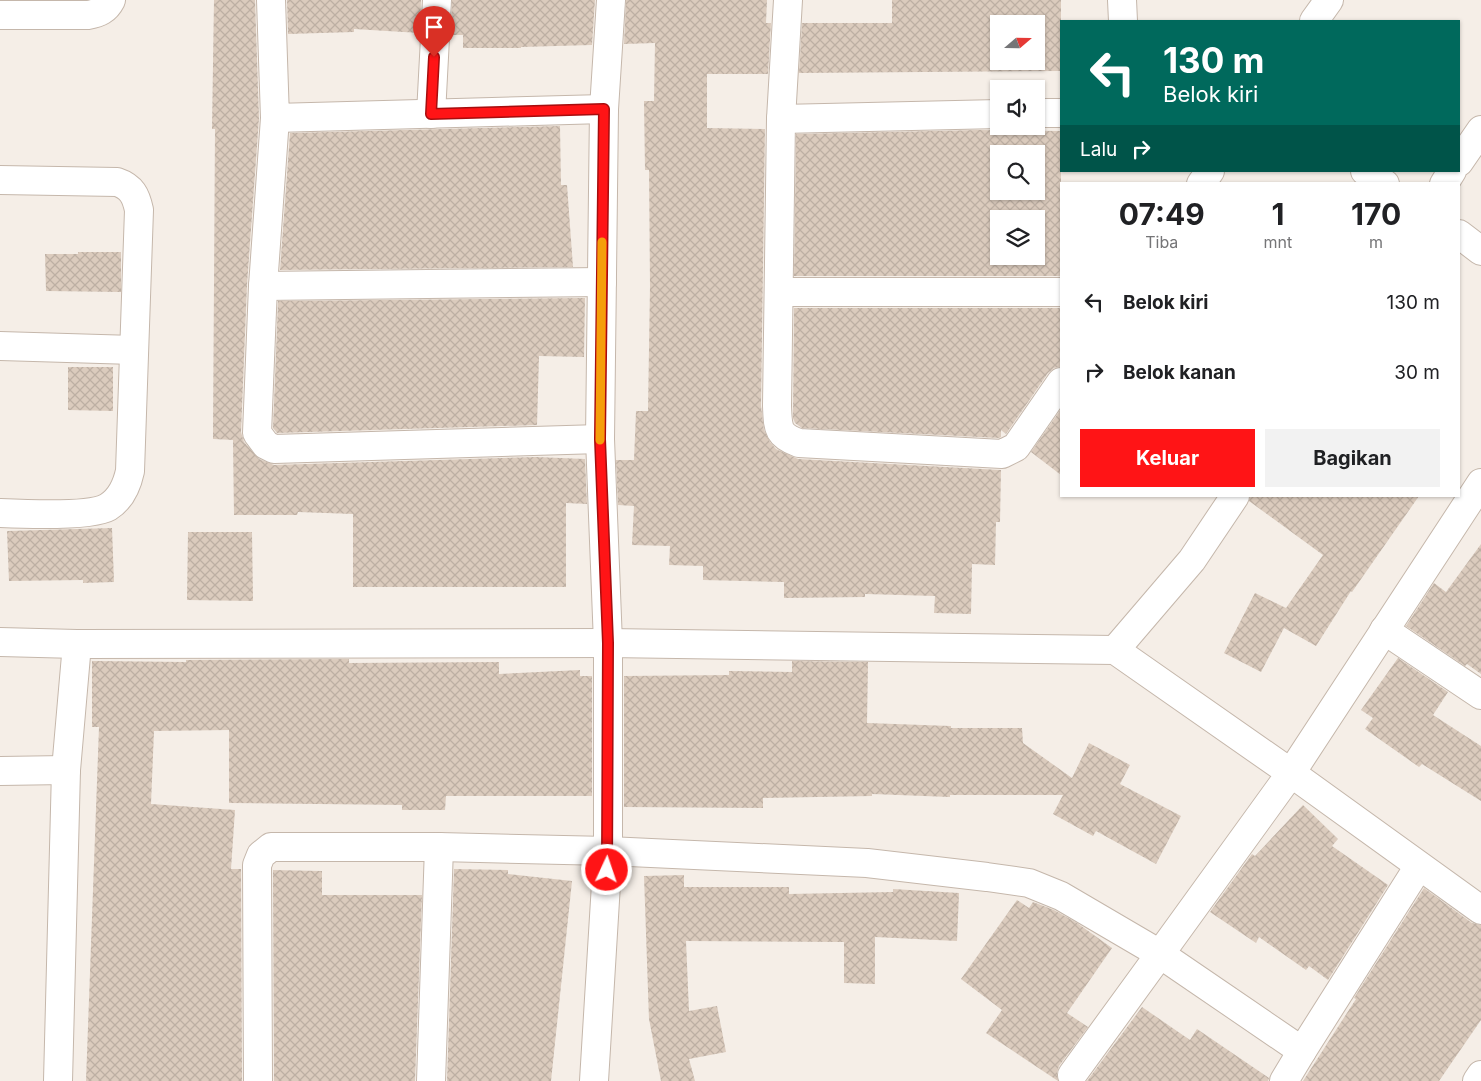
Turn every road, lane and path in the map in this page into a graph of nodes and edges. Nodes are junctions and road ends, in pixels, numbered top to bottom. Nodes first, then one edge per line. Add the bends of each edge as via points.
1 (111, 0) edge
2 (271, 0) edge
3 (437, 0) edge
4 (611, 0) edge
5 (788, 0) edge
6 (1122, 0) edge
7 (1329, 0) edge
8 (0, 15) edge
9 (1123, 20) edge
10 (1315, 20) edge
11 (604, 109) junction
12 (1045, 113) edge
13 (1060, 113) edge
14 (431, 114) junction
15 (990, 114) edge
16 (275, 118) junction
17 (781, 119) junction
18 (1481, 130) edge
19 (1460, 161) edge
20 (1367, 172) edge
21 (0, 180) edge
22 (1382, 182) edge
23 (1460, 235) edge
24 (1481, 251) edge
25 (602, 282) junction
26 (263, 286) junction
27 (779, 292) junction
28 (1060, 292) edge
29 (0, 346) edge
30 (134, 350) junction
31 (1060, 383) edge
32 (600, 439) junction
33 (1481, 483) edge
34 (1233, 497) edge
35 (0, 513) edge
36 (1384, 630) junction
37 (0, 642) edge
38 (608, 643) junction
39 (78, 644) junction
40 (1115, 650) junction
41 (1481, 695) edge
42 (66, 770) junction
43 (0, 771) edge
44 (1291, 773) junction
45 (439, 847) junction
46 (608, 851) junction
47 (1419, 866) junction
48 (1481, 910) edge
49 (1160, 954) junction
50 (1302, 1051) junction
51 (1072, 1075) dead end
52 (1481, 1075) edge
53 (58, 1081) edge
54 (258, 1081) edge
55 (431, 1081) edge
56 (594, 1081) edge
57 (1284, 1081) edge
58 (1477, 1081) edge

1 - 8 street via 99,13 88,15
2 - 16 street
3 - 14 street
4 - 11 street
5 - 17 street
6 - 9 street
7 - 10 street
11 - 14 street
11 - 25 street
12 - 13 street
14 - 16 street
15 - 17 street
16 - 26 street
17 - 27 street
18 - 19 street
20 - 22 street
21 - 30 street via 118,182 131,189 139,210
23 - 24 street
25 - 26 street
25 - 32 street
26 - 32 street via 257,433 266,445 274,449
27 - 28 street
27 - 31 street via 778,422 786,438 799,443 1002,454 1016,447
29 - 30 street
30 - 35 street via 130,471 128,483 120,496 108,507 88,512
32 - 38 street
33 - 36 street
34 - 40 street via 1192,560
36 - 41 street
36 - 44 street
37 - 39 street
38 - 39 street
38 - 40 street
38 - 46 street
39 - 42 street
40 - 44 street
42 - 43 street
42 - 53 street
44 - 47 street
44 - 49 street
45 - 46 street
45 - 54 street via 271,847 261,855 257,866
45 - 55 street
46 - 49 street via 866,863 1029,883 1061,896
46 - 56 street
47 - 48 street
47 - 50 street
49 - 50 street
49 - 51 street
50 - 57 street
52 - 58 street

